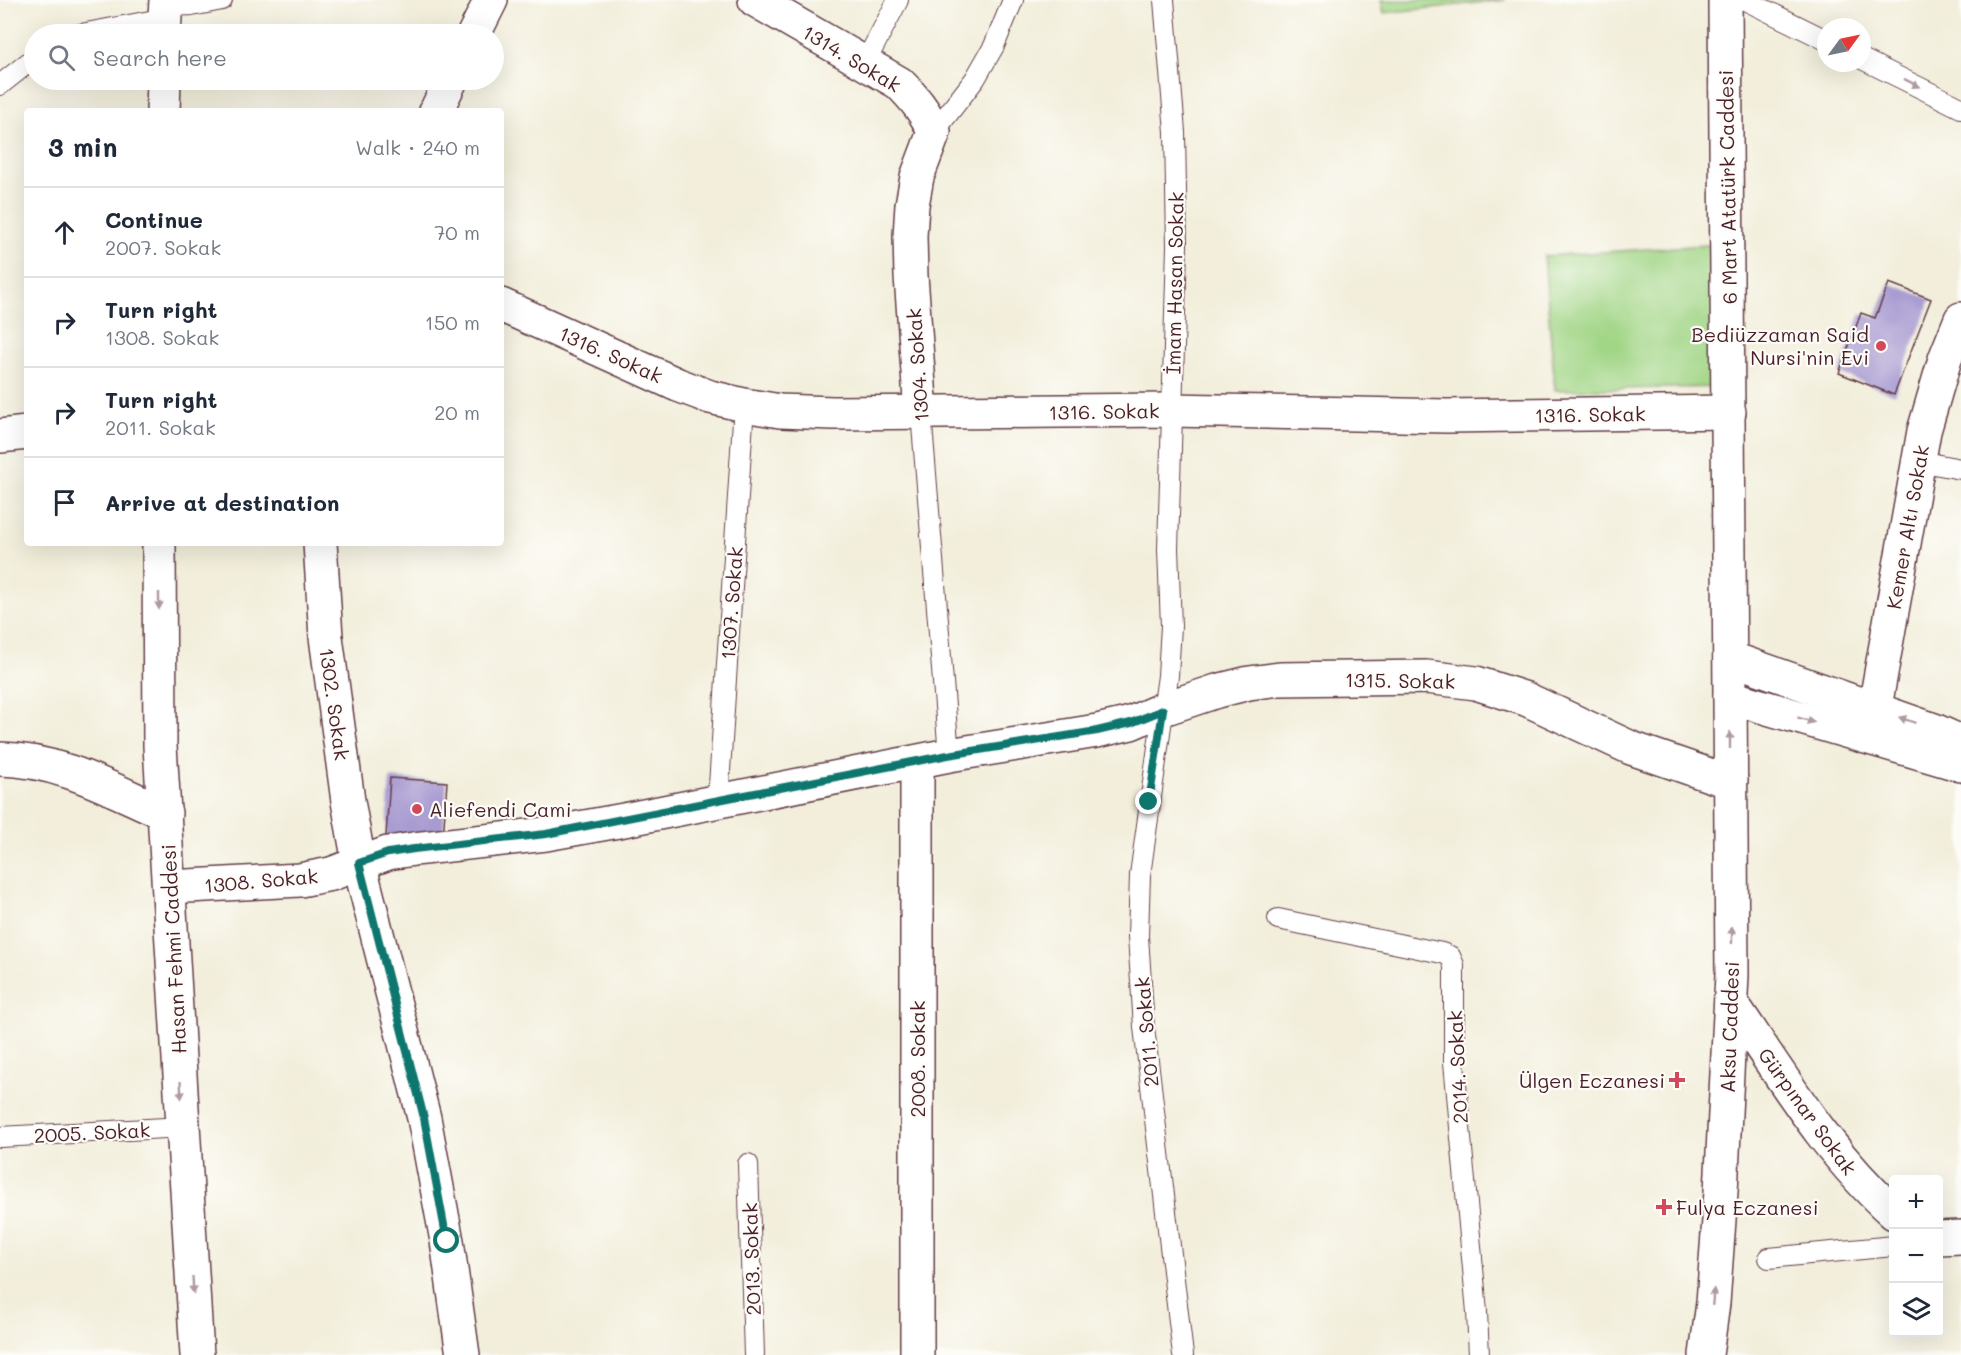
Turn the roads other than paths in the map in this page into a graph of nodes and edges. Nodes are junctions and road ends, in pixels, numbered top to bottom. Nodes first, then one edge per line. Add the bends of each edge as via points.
1 (222, 0) edge
2 (491, 0) edge
3 (754, 0) edge
4 (898, 0) edge
5 (1013, 0) edge
6 (1164, 0) edge
7 (1725, 0) edge
8 (1745, 0) edge
9 (166, 15) edge
10 (126, 24) edge
11 (479, 24) edge
12 (1817, 36) edge
13 (865, 63) junction
14 (1871, 63) edge
15 (24, 66) edge
16 (0, 85) edge
17 (164, 90) edge
18 (446, 90) edge
19 (163, 108) edge
20 (437, 108) edge
21 (1961, 108) edge
22 (934, 132) junction
23 (504, 306) edge
24 (1961, 319) edge
25 (744, 405) junction
26 (1172, 410) junction
27 (1729, 412) junction
28 (921, 413) junction
29 (24, 433) edge
30 (0, 435) edge
31 (1918, 461) junction
32 (1961, 469) edge
33 (159, 546) edge
34 (320, 546) edge
35 (1730, 658) junction
36 (1730, 697) junction
37 (1163, 710) junction
38 (1872, 724) junction
39 (1961, 742) edge
40 (948, 755) junction
41 (0, 759) edge
42 (917, 762) junction
43 (1961, 765) edge
44 (1731, 780) junction
45 (718, 801) junction
46 (165, 813) junction
47 (359, 863) junction
48 (169, 887) junction
49 (1278, 919) dead end
50 (1731, 1002) junction
51 (184, 1127) junction
52 (0, 1137) edge
53 (748, 1164) dead end
54 (1889, 1209) edge
55 (1961, 1237) edge
56 (1943, 1238) edge
57 (1889, 1246) edge
58 (1768, 1258) dead end
59 (197, 1355) edge
60 (463, 1355) edge
61 (754, 1355) edge
62 (916, 1355) edge
63 (1183, 1355) edge
64 (1479, 1355) edge
65 (1706, 1355) edge

1 - 9 lane
2 - 11 street
3 - 13 street, 1314. Sokak
4 - 13 lane
5 - 22 lane, 1304. Sokak via 975,79
6 - 26 lane, İmam Hasan Sokak via 1176,177
7 - 27 street, 6 Mart Atatürk Caddesi
8 - 12 lane
9 - 10 lane
13 - 22 street, 1314. Sokak via 899,82 927,115
14 -> 21 lane
15 - 16 lane
17 - 19 street
18 - 20 street
22 - 28 street, 1304. Sokak via 917,177 910,236
23 - 25 street, 1316. Sokak via 678,385
24 - 31 street, Kemer Altı Sokak via 1945,359
25 - 28 street, 1316. Sokak via 780,411
25 - 45 lane, 1307. Sokak
26 - 27 street, 1316. Sokak via 1447,416
26 - 28 street, 1316. Sokak
26 - 37 lane, İmam Hasan Sokak via 1168,549 1171,626
27 - 35 street, 6 Mart Atatürk Caddesi
28 - 40 lane, 1304. Sokak
29 - 30 street
31 - 32 lane
31 - 38 street, Kemer Altı Sokak
33 -> 46 street, Hasan Fehmi Caddesi via 160,746
34 - 47 street, 1302. Sokak via 329,661
35 - 36 street, 6 Mart Atatürk Caddesi
35 - 38 street
36 -> 38 street
44 -> 36 street, Aksu Caddesi
37 - 40 street, 1308. Sokak via 1097,731
37 - 44 street, 1315. Sokak via 1249,683 1280,679 1456,680 1502,690 1631,748
37 - 63 lane, 2011. Sokak via 1140,875 1138,936 1144,1027
39 -> 38 street via 1934,730
38 - 43 street
40 - 42 street, 1308. Sokak
41 - 46 street via 41,762 66,769
42 - 45 street, 1308. Sokak
42 - 62 street, 2008. Sokak
50 -> 44 street, Aksu Caddesi
45 - 47 street, 1308. Sokak via 546,834 388,853
46 - 48 street, Hasan Fehmi Caddesi
47 - 48 street, 1308. Sokak via 300,880
47 - 60 street, 1302. Sokak via 424,1118
48 -> 51 street, Hasan Fehmi Caddesi
49 - 64 lane, 2014. Sokak via 1450,956 1454,965 1454,1062
50 - 54 street, Gürpınar Sokak via 1823,1136
65 -> 50 street, Aksu Caddesi via 1721,1192
51 - 52 lane, 2005. Sokak
51 -> 59 street, Hasan Fehmi Caddesi
53 - 61 lane, 2013. Sokak
55 - 56 street
57 - 58 lane

